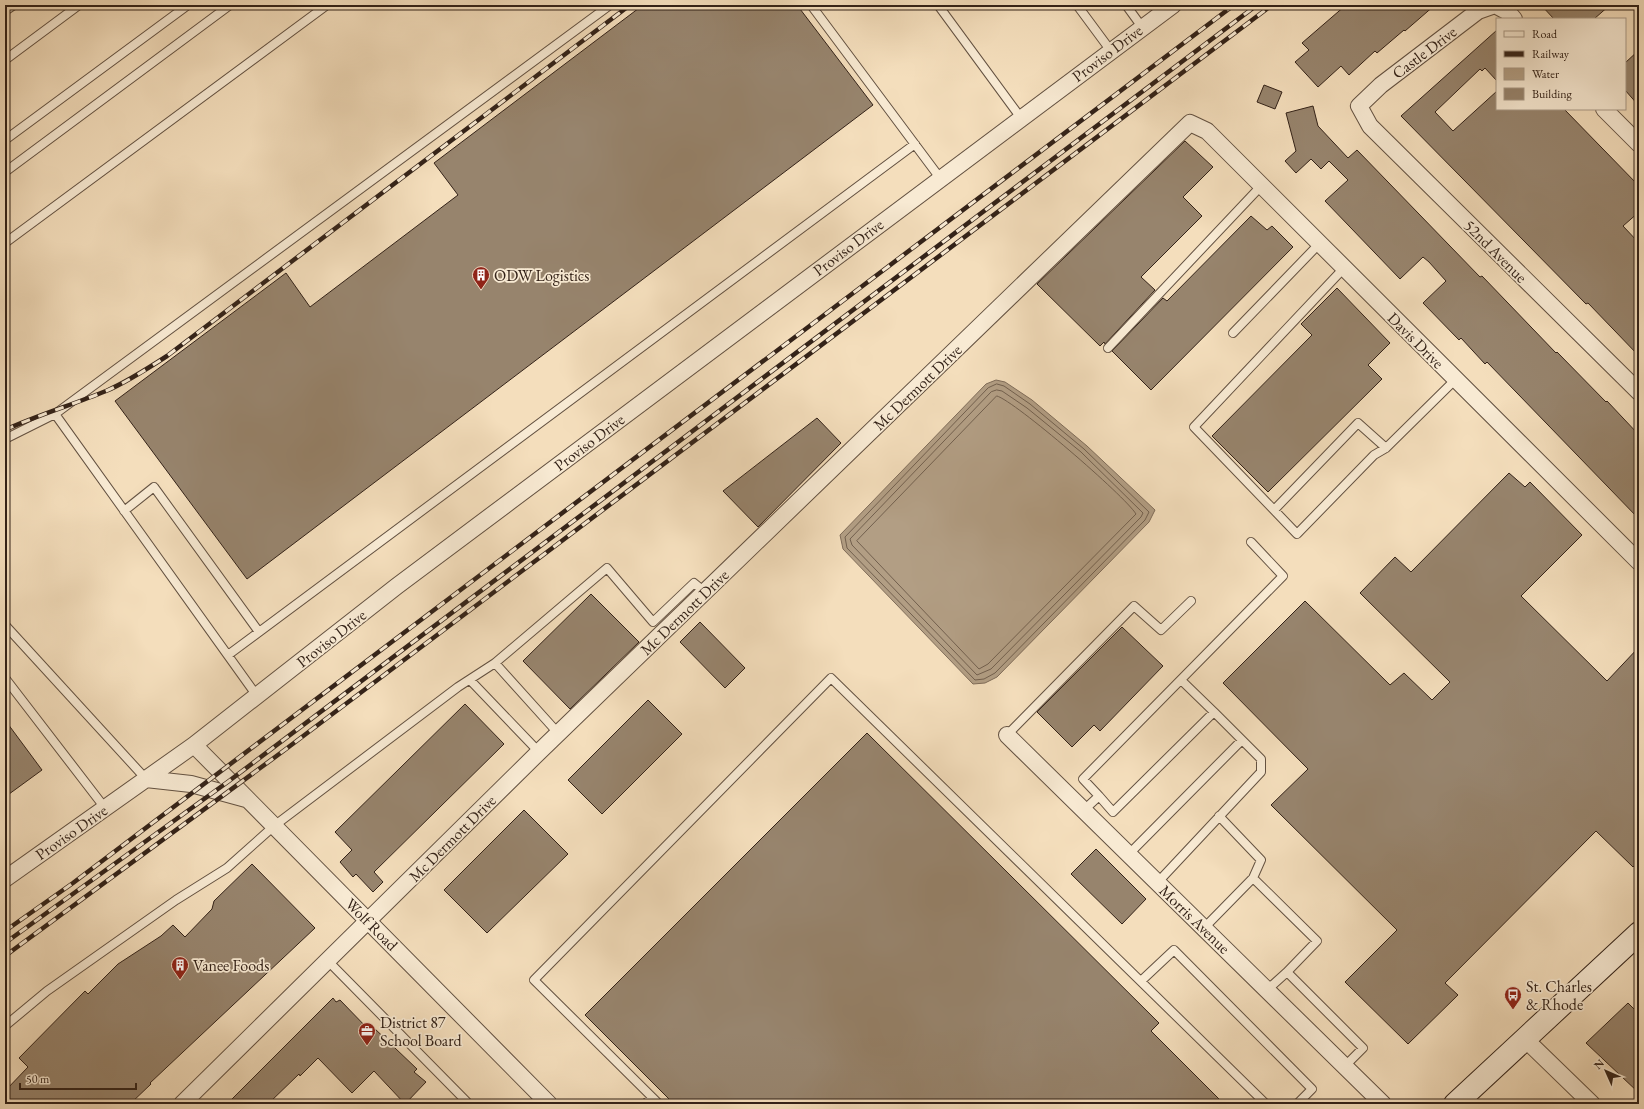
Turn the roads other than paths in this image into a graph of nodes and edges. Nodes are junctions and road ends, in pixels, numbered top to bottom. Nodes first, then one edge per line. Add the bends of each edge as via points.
1 (14, 5) edge
2 (79, 5) edge
3 (188, 5) edge
4 (230, 5) edge
5 (327, 5) edge
6 (610, 5) edge
7 (811, 5) edge
8 (938, 5) edge
9 (1077, 5) edge
10 (1126, 5) edge
11 (1173, 5) edge
12 (1494, 5) edge
13 (5, 11) edge
14 (1513, 18) edge
15 (1142, 27) junction
16 (1111, 50) junction
17 (5, 60) edge
18 (1359, 106) joint
19 (1605, 110) edge
20 (1021, 118) junction
21 (1190, 123) joint
22 (5, 140) edge
23 (915, 144) junction
24 (1639, 144) edge
25 (5, 172) edge
26 (940, 178) junction
27 (1262, 186) junction
28 (5, 243) edge
29 (1320, 243) junction
30 (1344, 268) junction
31 (1234, 333) dead end
32 (1108, 348) dead end
33 (1456, 379) junction
34 (1639, 392) edge
35 (55, 414) junction
36 (5, 439) edge
37 (1386, 448) junction
38 (1274, 510) junction
39 (124, 511) junction
40 (1251, 542) dead end
41 (1639, 562) edge
42 (705, 592) junction
43 (1191, 601) dead end
44 (5, 625) edge
45 (259, 632) junction
46 (228, 655) junction
47 (495, 663) junction
48 (5, 678) edge
49 (470, 680) junction
50 (1181, 680) junction
51 (257, 696) junction
52 (1214, 712) junction
53 (558, 733) junction
54 (1007, 734) joint
55 (1242, 740) junction
56 (194, 745) junction
57 (539, 752) junction
58 (146, 779) junction
59 (1099, 796) junction
60 (247, 799) junction
61 (105, 808) junction
62 (1084, 810) junction
63 (1220, 816) junction
64 (274, 826) junction
65 (1129, 854) junction
66 (1253, 878) junction
67 (5, 879) edge
68 (1158, 882) junction
69 (368, 921) junction
70 (1204, 928) junction
71 (1639, 933) edge
72 (328, 961) junction
73 (1287, 972) junction
74 (1141, 981) junction
75 (1268, 990) junction
76 (5, 1026) edge
77 (1525, 1039) junction
78 (1345, 1066) junction
79 (652, 1097) junction
80 (182, 1104) edge
81 (469, 1104) edge
82 (550, 1104) edge
83 (645, 1104) edge
84 (659, 1104) edge
85 (1266, 1104) edge
86 (1297, 1104) edge
87 (1383, 1104) edge
88 (1454, 1104) edge
89 (1592, 1104) edge

1 - 13 lane
2 - 17 lane
3 - 22 lane
4 - 25 lane
5 - 28 lane
6 - 35 lane
7 - 23 lane
8 - 20 lane
9 - 16 lane
10 - 15 lane
11 - 15 street, Proviso Drive
12 - 14 street via 1508,12
12 - 18 street, Castle Drive via 1478,11 1381,85
15 - 16 street, Proviso Drive
16 - 20 street, Proviso Drive
18 - 34 street, 52nd Avenue via 1370,126
19 - 24 street
20 - 26 street, Proviso Drive
21 - 27 street, Davis Drive via 1207,131
21 - 42 street, Mc Dermott Drive
23 - 26 lane
23 - 45 lane
26 - 51 street, Proviso Drive via 397,586
27 - 29 street, Davis Drive
27 - 32 lane
29 - 30 street, Davis Drive
29 - 31 lane
30 - 33 street, Davis Drive
30 - 38 lane via 1194,428
33 - 37 lane
33 - 41 street, Davis Drive
35 - 36 lane
35 - 39 lane
37 - 38 lane via 1374,455 1297,534
37 - 38 lane via 1358,423
39 - 45 lane via 154,487
39 - 46 lane
40 - 50 lane via 1283,576
42 - 47 lane via 694,583 653,622 607,568
42 - 53 street, Mc Dermott Drive
43 - 54 lane via 1161,630 1134,606
44 - 58 lane
45 - 46 lane
46 - 51 lane
47 - 49 lane
47 - 53 lane
48 - 61 lane
49 - 57 lane
49 - 64 lane
50 - 52 lane
50 - 59 lane via 1083,779
51 - 56 street, Proviso Drive
52 - 55 lane
52 - 59 lane via 1113,812
53 - 57 street, Mc Dermott Drive
54 - 62 street, Morris Avenue
55 - 63 lane via 1261,759 1261,772
55 - 65 lane
56 - 58 street, Proviso Drive
56 - 60 street, Wolf Road
57 - 69 street, Mc Dermott Drive
58 - 60 street via 191,784
58 - 61 street, Proviso Drive
59 - 62 lane
60 - 64 street, Wolf Road
61 - 67 street, Proviso Drive
62 - 65 street, Morris Avenue
63 - 66 lane via 1261,860
63 - 68 lane
64 - 69 street, Wolf Road
64 - 76 lane via 226,868 47,991
65 - 68 street, Morris Avenue
66 - 70 lane
66 - 73 lane via 1317,941
68 - 70 street, Morris Avenue
69 - 72 street, Mc Dermott Drive
69 - 82 street, Wolf Road
70 - 75 street, Morris Avenue
71 - 77 main road
72 - 80 street, Mc Dermott Drive
72 - 81 lane
73 - 75 lane
73 - 78 lane via 1363,1048
74 - 79 lane via 830,678 534,980
74 - 85 lane
74 - 86 lane via 1174,950 1312,1089
75 - 78 street, Morris Avenue
77 - 88 main road
77 - 89 street
78 - 87 street, Morris Avenue
79 - 83 lane
79 - 84 lane

